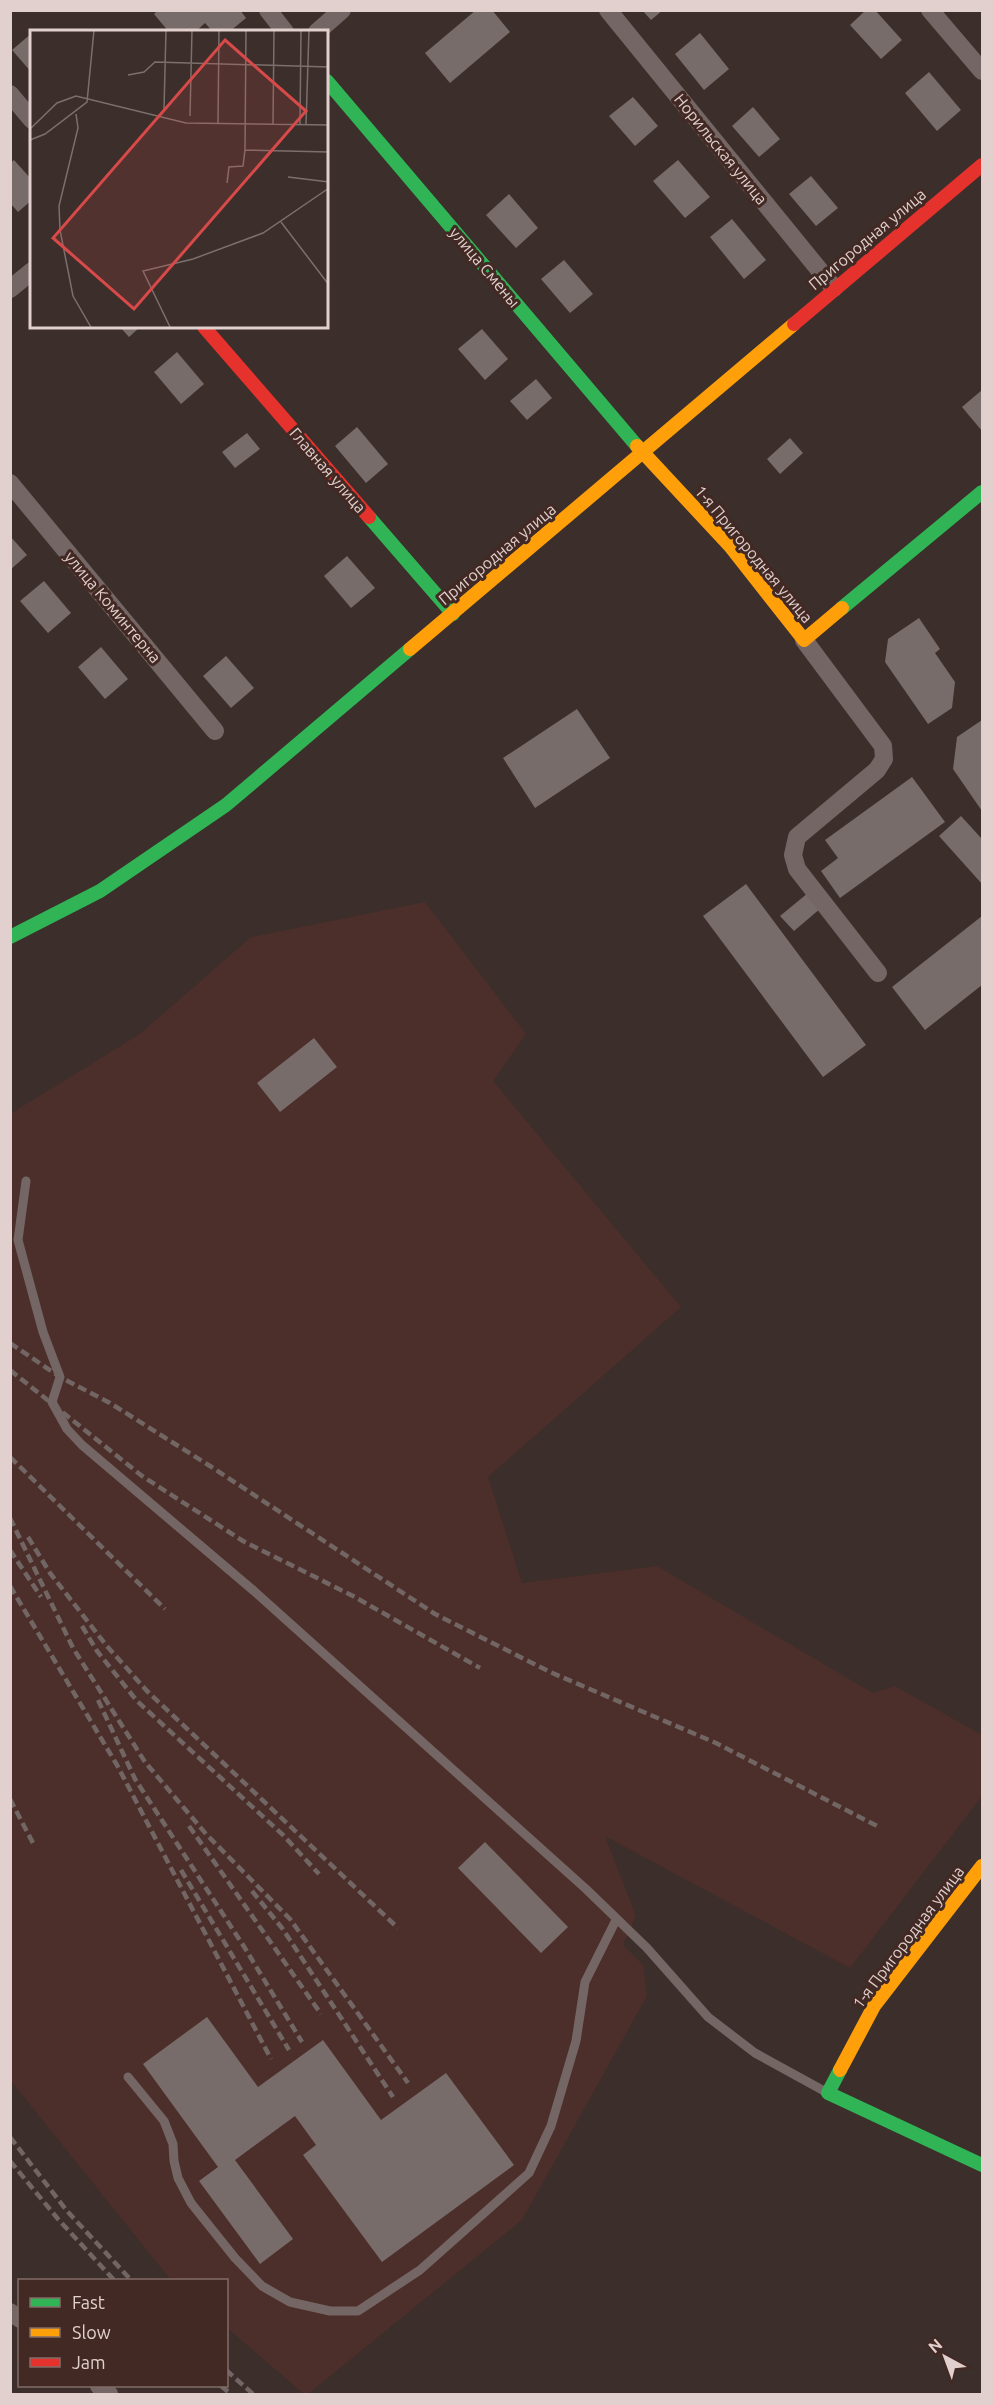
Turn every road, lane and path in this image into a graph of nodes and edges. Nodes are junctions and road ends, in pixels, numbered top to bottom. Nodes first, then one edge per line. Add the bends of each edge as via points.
1 (268, 10) edge
2 (342, 10) edge
3 (608, 10) edge
4 (930, 10) edge
5 (283, 30) edge
6 (319, 30) edge
7 (982, 71) edge
8 (328, 82) edge
9 (10, 94) edge
10 (30, 118) edge
11 (982, 165) edge
12 (30, 273) edge
13 (834, 288) junction
14 (10, 289) edge
15 (205, 328) edge
16 (642, 452) junction
17 (10, 483) edge
18 (982, 492) edge
19 (453, 614) junction
20 (804, 640) junction
21 (215, 731) dead end
22 (10, 937) edge
23 (878, 973) dead end
24 (26, 1181) dead end
25 (982, 1866) edge
26 (616, 1920) junction
27 (129, 2077) dead end
28 (828, 2093) junction
29 (982, 2165) edge

1 - 5 street
2 - 6 street
3 - 13 street, Норильская улица
4 - 7 street
8 - 16 main road, улица Смены
9 - 10 street
11 - 13 main road, Пригородная улица
12 - 14 street
13 - 16 main road, Пригородная улица
15 - 19 main road, Главная улица
16 - 19 main road, Пригородная улица
16 - 20 main road, 1-я Пригородная улица via 730,546
17 - 21 street, улица Коминтерна
18 - 20 main road, 1-я Пригородная улица
19 - 22 main road, Пригородная улица via 226,805 100,891
20 - 23 street via 883,746 884,759 877,770 797,837 793,855 797,869
24 - 26 lane via 18,1240 43,1332 60,1377 52,1402 66,1429 271,1606
25 - 28 main road, 1-я Пригородная улица via 874,2006
26 - 27 lane via 585,1982 576,2042 551,2126 529,2172 420,2270 358,2310 330,2311 290,2302 262,2286 191,2203 178,2178 173,2144 164,2121
26 - 28 lane via 647,1948 708,2017 755,2053
28 - 29 main road

